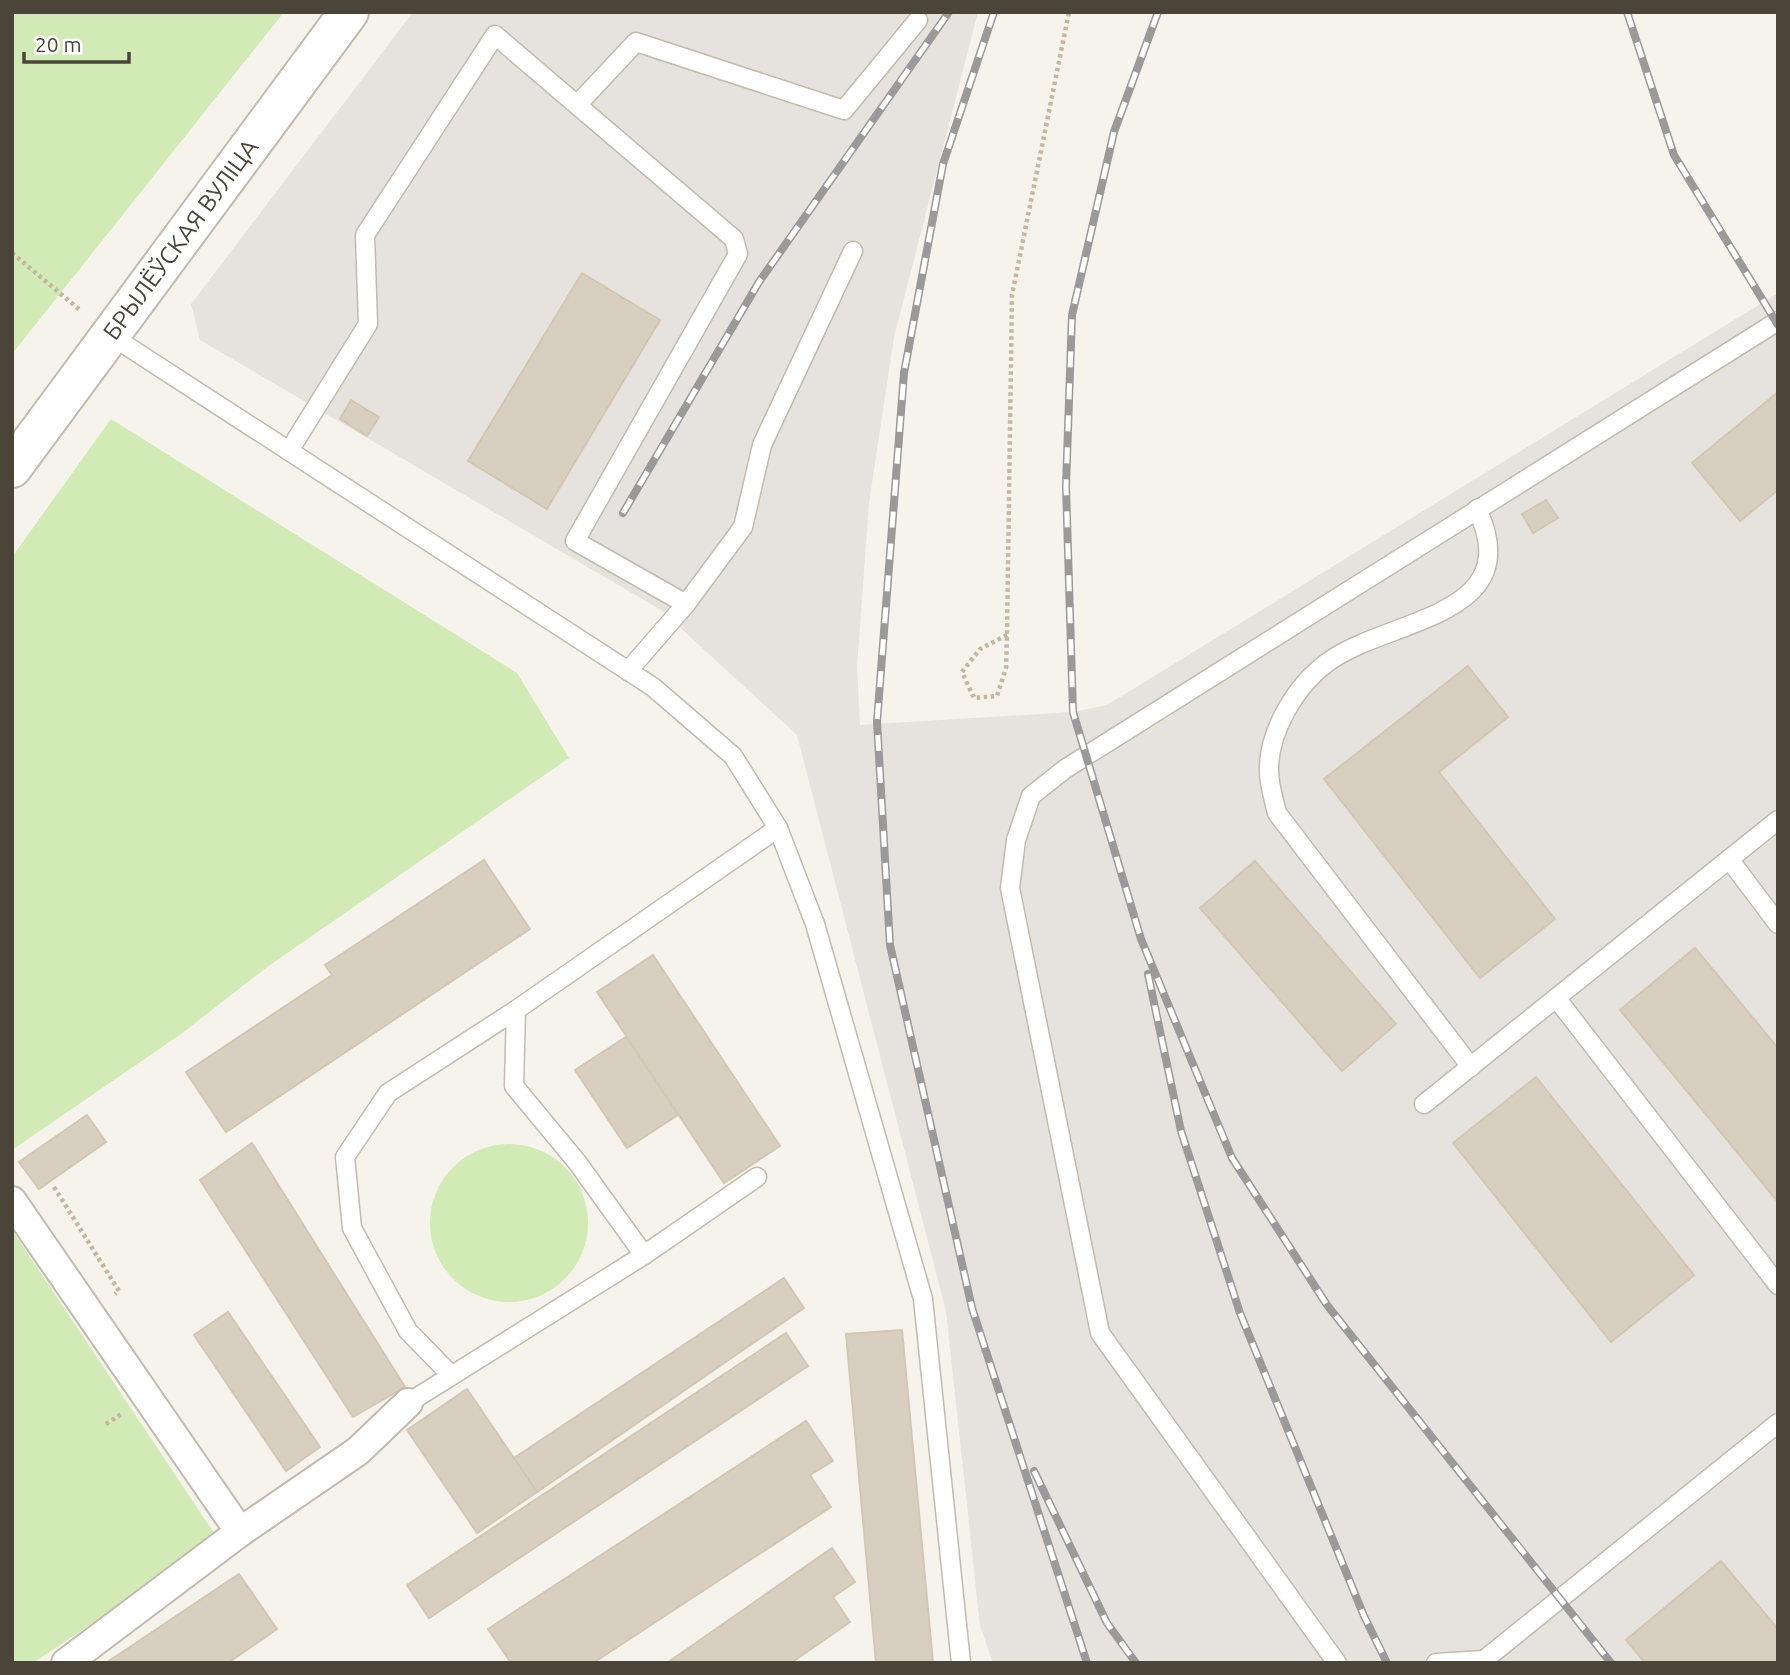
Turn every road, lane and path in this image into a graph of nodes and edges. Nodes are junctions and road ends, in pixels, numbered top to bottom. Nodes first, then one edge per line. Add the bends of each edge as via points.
1 (349, 12) edge
2 (1069, 12) edge
3 (918, 20) dead end
4 (577, 105) junction
5 (853, 251) dead end
6 (12, 253) edge
7 (1778, 321) edge
8 (110, 335) junction
9 (289, 451) junction
10 (12, 468) edge
11 (1477, 509) junction
12 (686, 604) junction
13 (1007, 635) junction
14 (628, 671) junction
15 (1778, 820) edge
16 (778, 828) junction
17 (1729, 859) junction
18 (1778, 924) edge
19 (1557, 999) junction
20 (516, 1010) junction
21 (1471, 1067) junction
22 (1424, 1104) dead end
23 (757, 1177) dead end
24 (12, 1201) edge
25 (644, 1255) junction
26 (1771, 1262) edge
27 (1778, 1285) edge
28 (451, 1375) junction
29 (408, 1403) joint
30 (1778, 1423) edge
31 (240, 1532) junction
32 (1485, 1661) edge
33 (66, 1663) edge
34 (961, 1663) edge
35 (1337, 1663) edge
36 (1436, 1663) edge

1 - 8 street, БРЫЛЁЎСКАЯ ВУЛІЦА
2 - 13 path via 1012,295
3 - 4 lane via 844,110 636,42
4 - 9 lane via 495,35 365,235 368,324
4 - 12 lane via 734,239 738,254 575,541
5 - 12 lane via 762,444 743,527
6 - 8 path
7 - 11 lane
8 - 9 lane
8 - 10 street, БРЫЛЁЎСКАЯ ВУЛІЦА
9 - 14 lane
11 - 21 lane via 1491,557 1476,588 1455,605 1328,662 1288,707 1274,736 1269,771 1277,813
11 - 35 lane via 1065,769 1031,796 1016,840 1010,888 1100,1333
12 - 14 lane
13 - 13 path via 1006,668 997,696 974,698 962,672 981,649
14 - 16 lane via 733,756
15 - 17 lane
16 - 20 lane
16 - 34 lane via 815,924 923,1299
17 - 18 lane
17 - 19 lane
19 - 21 lane
19 - 26 lane
20 - 25 lane via 514,1086 577,1162
20 - 28 lane via 388,1093 345,1157 352,1228 408,1331
21 - 22 lane
23 - 25 lane
24 - 31 street
25 - 28 lane
26 - 27 lane
28 - 29 lane
29 - 31 street via 358,1451
30 - 32 lane
31 - 33 street
32 - 36 lane

